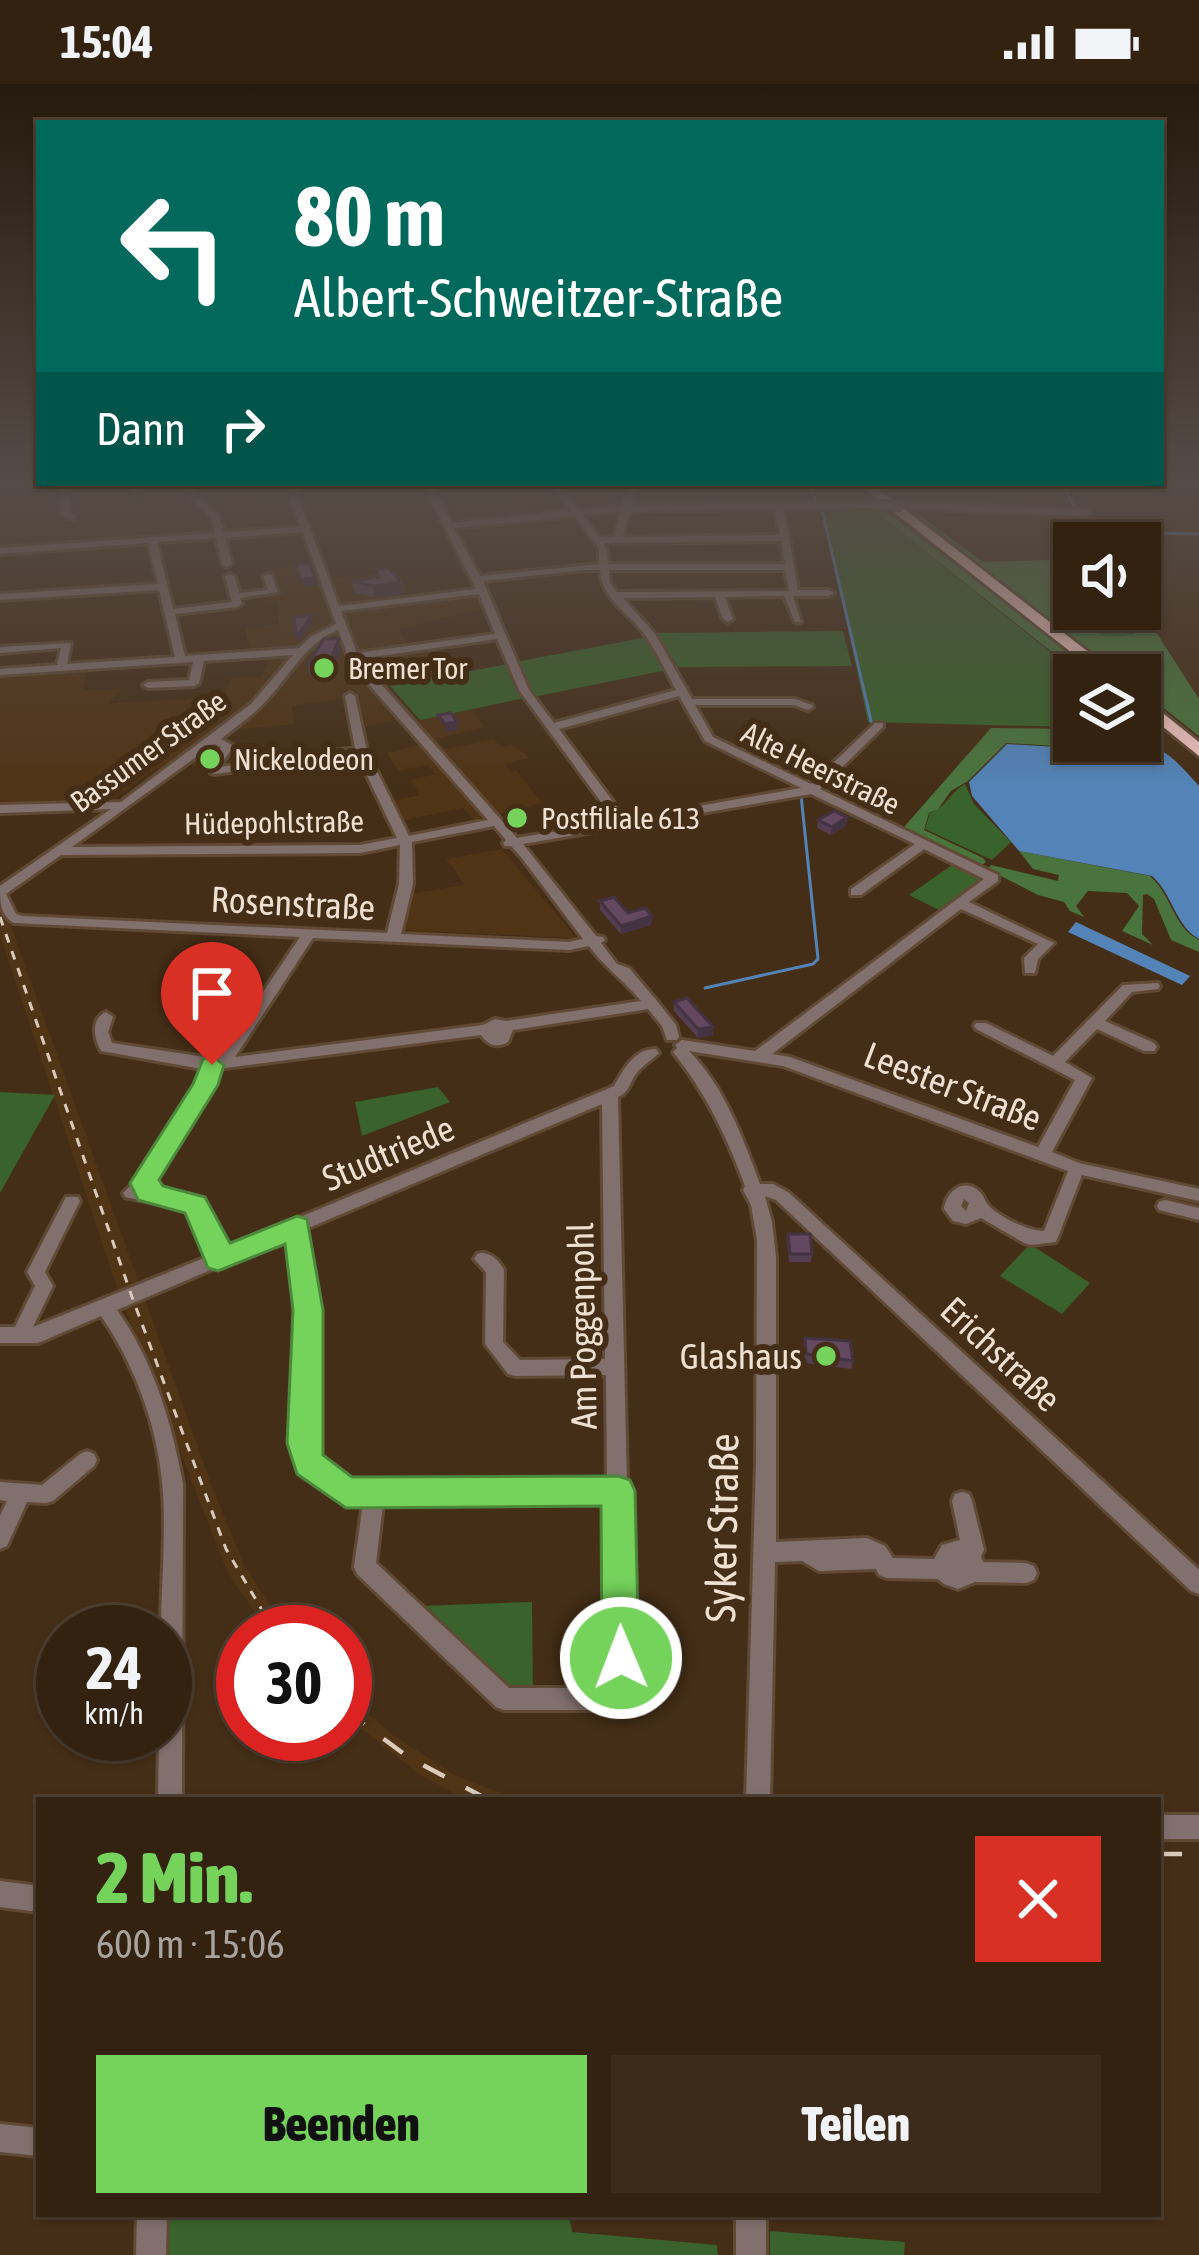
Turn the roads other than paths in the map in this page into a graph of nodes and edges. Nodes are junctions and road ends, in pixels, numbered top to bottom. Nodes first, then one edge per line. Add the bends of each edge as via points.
1 (232, 584) edge
2 (271, 584) edge
3 (326, 584) edge
4 (484, 584) edge
5 (604, 584) edge
6 (789, 584) edge
7 (993, 584) edge
8 (479, 585) junction
9 (163, 587) joint
10 (829, 592) dead end
11 (790, 593) junction
12 (719, 594) junction
13 (612, 595) junction
14 (235, 596) junction
15 (0, 597) edge
16 (170, 612) junction
17 (728, 619) dead end
18 (338, 620) junction
19 (798, 620) dead end
20 (499, 636) junction
21 (0, 650) edge
22 (305, 651) junction
23 (1083, 654) edge
24 (352, 657) junction
25 (200, 659) junction
26 (182, 660) junction
27 (62, 668) junction
28 (0, 672) edge
29 (374, 684) junction
30 (148, 685) dead end
31 (350, 696) dead end
32 (687, 696) junction
33 (808, 707) dead end
34 (1161, 718) edge
35 (879, 725) dead end
36 (550, 728) junction
37 (211, 740) junction
38 (361, 751) junction
39 (1199, 751) edge
40 (812, 790) junction
41 (121, 805) junction
42 (0, 809) edge
43 (622, 822) junction
44 (491, 823) junction
45 (511, 842) junction
46 (406, 843) junction
47 (922, 844) junction
48 (57, 851) junction
49 (856, 892) dead end
50 (0, 893) edge
51 (959, 903) junction
52 (309, 934) junction
53 (393, 938) junction
54 (595, 941) junction
55 (1030, 970) dead end
56 (1153, 986) dead end
57 (652, 1004) junction
58 (106, 1017) dead end
59 (1095, 1022) junction
60 (981, 1026) dead end
61 (670, 1047) junction
62 (1149, 1047) dead end
63 (760, 1055) junction
64 (218, 1062) junction
65 (1054, 1064) junction
66 (610, 1095) junction
67 (1042, 1155) junction
68 (1077, 1168) junction
69 (751, 1190) junction
70 (1199, 1196) edge
71 (72, 1201) dead end
72 (1165, 1206) dead end
73 (980, 1209) dead end
74 (1199, 1214) edge
75 (297, 1227) junction
76 (483, 1258) dead end
77 (218, 1260) junction
78 (105, 1308) junction
79 (10, 1335) edge
80 (616, 1367) junction
81 (87, 1460) dead end
82 (618, 1491) junction
83 (10, 1492) edge
84 (374, 1495) junction
85 (962, 1501) dead end
86 (0, 1539) edge
87 (763, 1553) junction
88 (970, 1564) junction
89 (1026, 1573) dead end
90 (1199, 1584) edge
91 (170, 1797) edge
92 (758, 1797) edge
93 (1199, 1826) edge
94 (1161, 1827) edge
95 (0, 1894) edge
96 (36, 1898) edge
97 (0, 2138) edge
98 (36, 2142) edge
99 (152, 2217) edge
100 (751, 2217) edge
101 (151, 2255) edge
102 (751, 2255) edge

1 - 14 street
2 - 14 street via 273,592
3 - 18 street
4 - 8 street, Bassumer Straße
5 - 13 street, Alte Heerstraße
6 - 11 street
7 - 23 highway
8 - 18 street, Bassumer Straße
8 - 20 street
9 - 15 street
9 - 16 street
10 - 11 street
11 - 12 street
11 - 19 street
12 - 13 street
12 - 17 street
13 - 32 street, Alte Heerstraße via 648,632
14 - 16 street via 236,604
16 - 26 street
18 - 22 street, Bassumer Straße
18 - 24 street
20 - 24 street
20 - 36 street
21 - 27 street via 67,645
22 - 25 street
22 - 37 street, Bassumer Straße
24 - 29 street
25 - 26 street
25 - 30 street via 194,683
26 - 27 street
27 - 28 street
29 - 44 street
29 - 45 street
31 - 38 street
32 - 33 street
32 - 36 street
32 - 40 street, Alte Heerstraße via 710,739
34 - 39 highway
35 - 40 street
36 - 43 street
37 - 38 street via 228,746 215,771
37 - 41 street, Bassumer Straße
38 - 46 street
40 - 43 street
40 - 47 street, Alte Heerstraße
41 - 42 street
41 - 48 street, Bassumer Straße
43 - 45 street
44 - 45 street
44 - 46 street, Hüdepohlstraße
45 - 54 street
46 - 48 street, Hüdepohlstraße
46 - 53 street
47 - 49 street
47 - 51 street, Alte Heerstraße via 993,878
48 - 50 street, Bassumer Straße
50 - 52 street, Rosenstraße via 19,920
51 - 55 street via 1046,943
51 - 63 street
52 - 53 street, Rosenstraße
52 - 64 street
53 - 54 street, Rosenstraße
54 - 57 street
56 - 59 street via 1128,988
57 - 61 street
57 - 64 street via 504,1026 507,1034 498,1039 487,1030
58 - 64 street via 106,1047
59 - 62 street
59 - 65 street
60 - 65 street
61 - 63 street, Leester Straße
61 - 66 street, Studtriede via 632,1068
61 - 69 street, Syker Straße via 705,1084
63 - 67 street, Leester Straße
64 - 77 street via 146,1188 195,1204
65 - 67 street via 1084,1078
66 - 75 street, Studtriede
66 - 80 street, Am Poggenpohl
67 - 68 street, Leester Straße
68 - 70 street, Leester Straße
68 - 73 street via 1050,1237 1030,1238
69 - 87 street, Syker Straße via 747,1202 764,1257
69 - 90 street, Erichstraße via 782,1196
71 - 79 street via 36,1272 44,1286
72 - 74 street
75 - 77 street, Studtriede
75 - 84 street via 308,1310 306,1459 336,1488
76 - 80 street via 495,1270 494,1344 515,1368
77 - 78 street, Studtriede
78 - 79 street, Studtriede via 38,1335
78 - 91 street via 126,1333 171,1472
80 - 82 street, Am Poggenpohl
81 - 83 street via 46,1494
82 - 84 street
82 - 84 street, Am Poggenpohl via 621,1699 504,1699 365,1567
83 - 86 street
85 - 88 street
87 - 88 street via 944,1569 948,1551
87 - 92 street, Syker Straße
88 - 89 street
93 - 94 street
95 - 96 street
97 - 98 street
99 - 101 street
100 - 102 street

